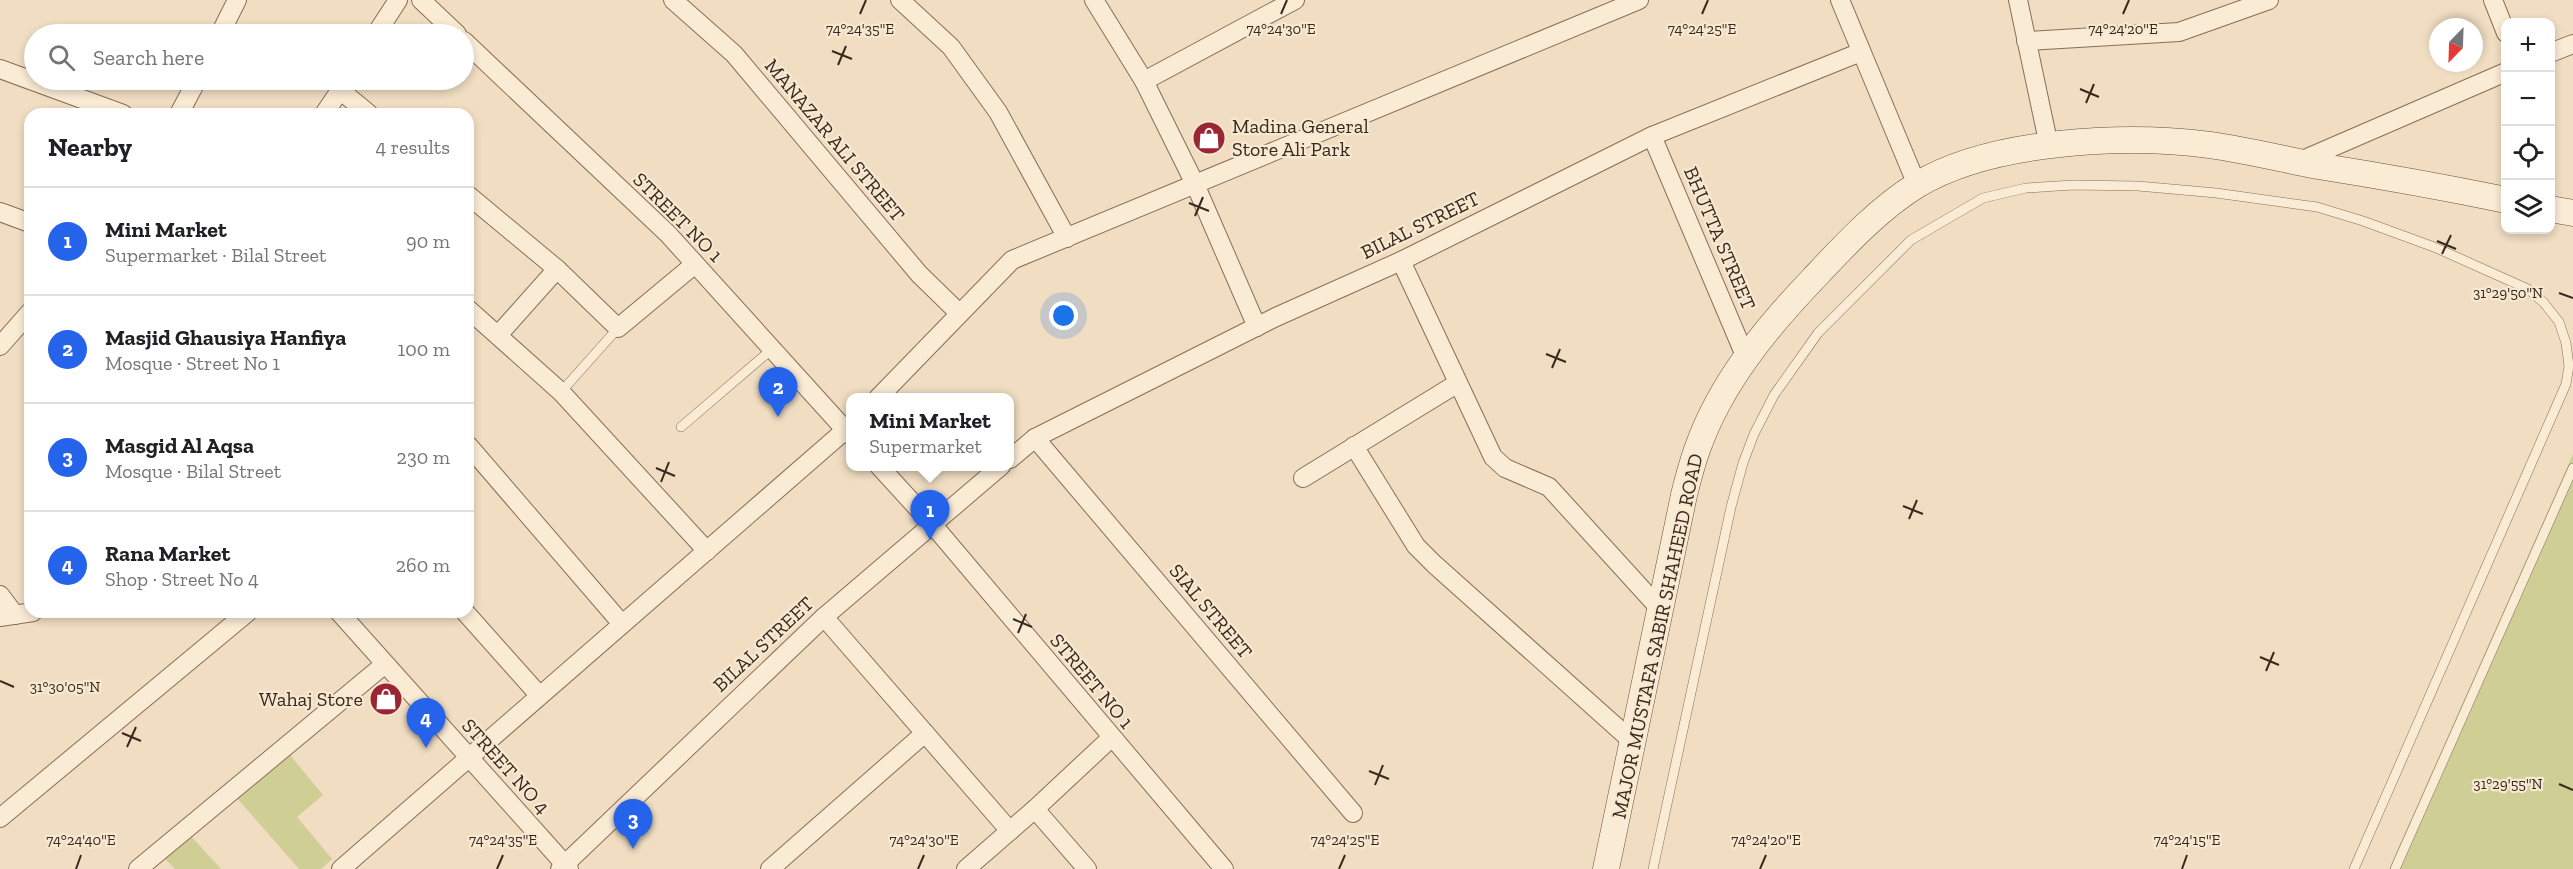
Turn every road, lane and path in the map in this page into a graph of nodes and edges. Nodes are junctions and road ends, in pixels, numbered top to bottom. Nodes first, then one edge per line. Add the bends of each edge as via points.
1 (237, 0) edge
2 (398, 0) edge
3 (421, 0) edge
4 (673, 0) edge
5 (900, 0) edge
6 (1094, 0) edge
7 (1296, 0) edge
8 (1639, 0) edge
9 (1840, 0) edge
10 (2018, 0) edge
11 (2269, 0) edge
12 (2493, 0) edge
13 (2501, 22) edge
14 (225, 24) edge
15 (382, 24) edge
16 (446, 24) edge
17 (2026, 40) junction
18 (2573, 44) edge
19 (474, 50) edge
20 (2555, 51) edge
21 (1861, 52) junction
22 (0, 69) edge
23 (2501, 74) edge
24 (24, 78) edge
25 (1144, 81) junction
26 (57, 90) edge
27 (192, 90) edge
28 (340, 90) edge
29 (347, 90) edge
30 (107, 108) edge
31 (182, 108) edge
32 (328, 108) edge
33 (364, 108) edge
34 (1652, 136) junction
35 (2049, 146) junction
36 (2298, 162) junction
37 (1195, 184) junction
38 (1917, 185) junction
39 (2501, 199) edge
40 (474, 200) edge
41 (2555, 210) edge
42 (0, 212) edge
43 (2573, 213) edge
44 (24, 221) edge
45 (1067, 238) junction
46 (1401, 261) junction
47 (695, 264) junction
48 (557, 269) junction
49 (958, 313) junction
50 (474, 314) edge
51 (24, 319) edge
52 (1257, 327) junction
53 (618, 328) junction
54 (499, 334) junction
55 (0, 346) edge
56 (772, 349) junction
57 (1746, 357) junction
58 (1458, 383) junction
59 (561, 392) junction
60 (883, 393) edge
61 (681, 427) dead end
62 (846, 428) edge
63 (846, 434) edge
64 (1035, 438) junction
65 (1354, 446) junction
66 (474, 453) edge
67 (1014, 456) edge
68 (2573, 468) edge
69 (884, 471) edge
70 (995, 471) edge
71 (1303, 478) dead end
72 (933, 525) junction
73 (707, 551) junction
74 (0, 595) edge
75 (1660, 609) junction
76 (24, 613) edge
77 (8, 616) edge
78 (824, 617) junction
79 (241, 618) edge
80 (344, 618) edge
81 (470, 618) edge
82 (622, 624) junction
83 (385, 664) junction
84 (540, 695) junction
85 (925, 733) junction
86 (1111, 738) junction
87 (1632, 741) junction
88 (470, 758) junction
89 (1035, 810) junction
90 (1353, 813) dead end
91 (0, 818) edge
92 (1010, 831) junction
93 (565, 868) edge
94 (138, 869) edge
95 (341, 869) edge
96 (770, 869) edge
97 (966, 869) edge
98 (1087, 869) edge
99 (1224, 869) edge
100 (1606, 869) edge
101 (1653, 869) edge
102 (2354, 869) edge
103 (2395, 869) edge

1 - 14 street
2 - 15 street
3 - 16 street
4 - 49 street, MANAZAR ALI STREET via 734,54 919,274
5 - 45 street via 951,47 998,112
6 - 25 street
7 - 25 street
8 - 37 street
9 - 21 street
10 - 17 street
11 - 17 street via 2180,32
12 - 13 street
17 - 35 street
18 - 20 street
19 - 47 street, STREET NO 1
21 - 34 street, BILAL STREET
21 - 38 street
22 - 24 street
23 - 36 street
25 - 37 street
26 - 30 street
27 - 31 street
28 - 32 street
29 - 33 street
34 - 46 street, BILAL STREET
34 - 57 street, BHUTTA STREET
35 - 36 street, MAJOR MUSTAFA SABIR SHAHEED ROAD via 2158,141 2210,145
35 - 38 street, MAJOR MUSTAFA SABIR SHAHEED ROAD via 1958,165
36 - 39 street, MAJOR MUSTAFA SABIR SHAHEED ROAD
37 - 45 street
37 - 52 street
38 - 57 street, MAJOR MUSTAFA SABIR SHAHEED ROAD via 1836,254
40 - 48 street
41 - 43 street
42 - 44 street
45 - 49 street via 1012,260
46 - 52 street, BILAL STREET
46 - 58 street
47 - 53 street
47 - 56 street, STREET NO 1
48 - 53 street
48 - 54 street
49 - 60 street
50 - 54 street
51 - 55 street
52 - 64 street, BILAL STREET
53 - 59 lane
54 - 59 street
56 - 61 lane
56 - 62 street, STREET NO 1
57 - 75 street, MAJOR MUSTAFA SABIR SHAHEED ROAD via 1723,393 1698,447
58 - 65 street
58 - 75 street via 1493,458 1505,468 1549,487
59 - 73 street
63 - 73 street
64 - 67 street, BILAL STREET
64 - 90 street, SIAL STREET
65 - 71 street
65 - 87 street via 1416,546
66 - 82 street
68 - 103 lane
69 - 72 street, STREET NO 1
70 - 72 street, BILAL STREET
72 - 78 street, BILAL STREET
72 - 86 street, STREET NO 1
73 - 82 street
74 - 77 street
75 - 87 street, MAJOR MUSTAFA SABIR SHAHEED ROAD
76 - 77 street
78 - 85 street
78 - 93 street, BILAL STREET via 596,833
79 - 91 street
80 - 83 street, STREET NO 4
81 - 84 street
82 - 84 street
83 - 88 street, STREET NO 4
83 - 94 street
84 - 88 street
85 - 92 street
85 - 96 street
86 - 89 street
86 - 99 street, STREET NO 1
87 - 100 street, MAJOR MUSTAFA SABIR SHAHEED ROAD
88 - 93 street, STREET NO 4
88 - 95 street
89 - 92 street
89 - 98 street
92 - 97 street
101 - 102 lane via 1731,507 1743,463 1774,395 1818,333 1911,240 1983,198 2026,188 2073,185 2216,193 2317,207 2434,247 2511,281 2544,303 2559,322 2569,366 2566,384

